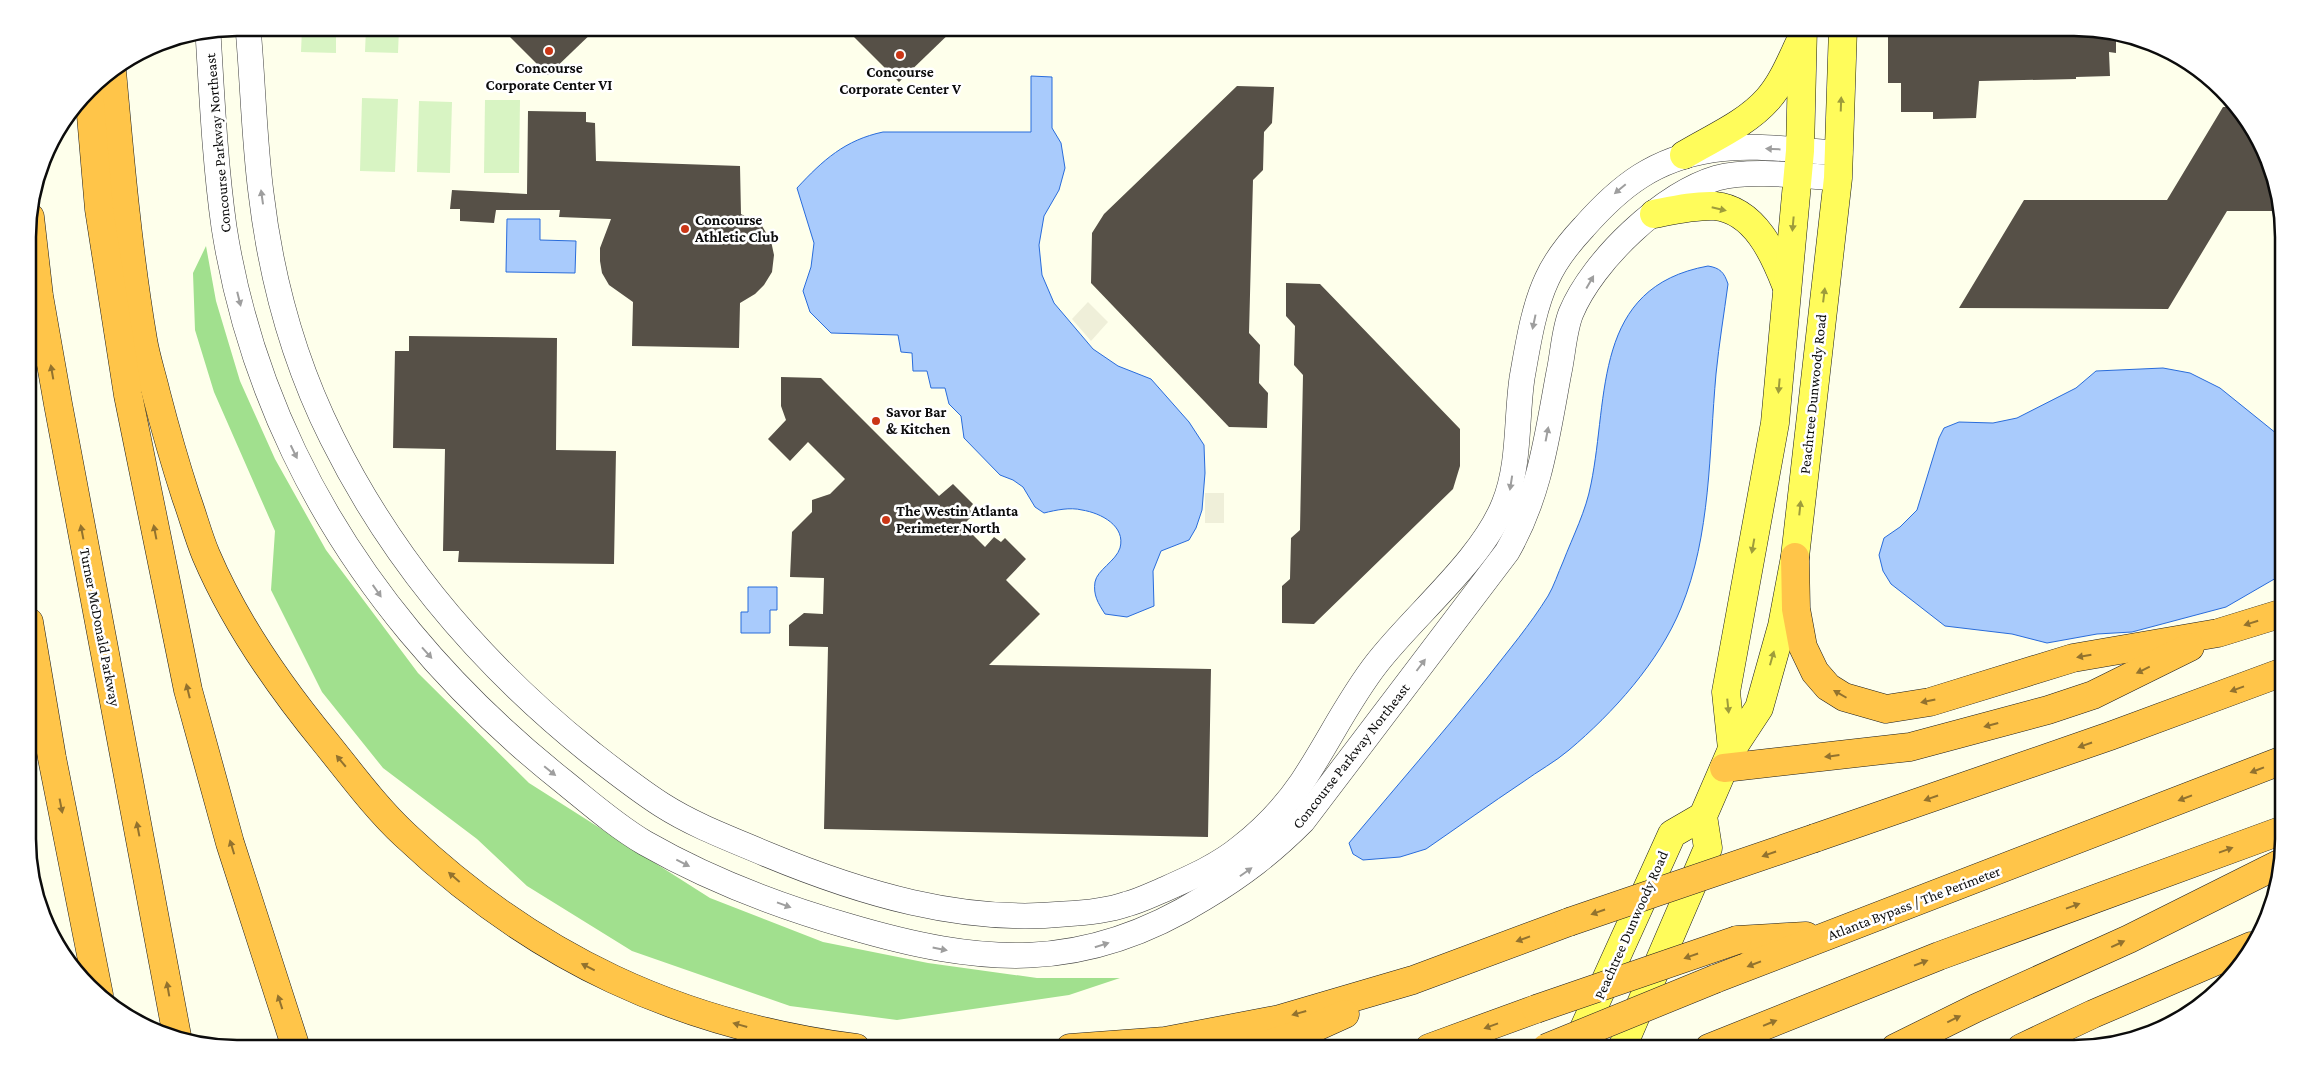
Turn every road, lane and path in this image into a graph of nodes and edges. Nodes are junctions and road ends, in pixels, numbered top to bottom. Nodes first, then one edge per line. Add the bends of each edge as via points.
1 (249, 36) edge
2 (1801, 36) edge
3 (1803, 36) edge
4 (1843, 36) edge
5 (208, 38) edge
6 (113, 80) edge
7 (90, 101) edge
8 (1684, 155) junction
9 (1799, 163) junction
10 (1839, 165) junction
11 (1654, 214) junction
12 (36, 270) edge
13 (1787, 289) junction
14 (1795, 557) junction
15 (2275, 615) edge
16 (2218, 633) junction
17 (36, 663) edge
18 (2275, 675) edge
19 (1728, 759) junction
20 (2275, 763) edge
21 (1703, 816) junction
22 (2275, 833) edge
23 (2273, 867) edge
24 (1832, 934) junction
25 (2242, 950) edge
26 (2227, 968) edge
27 (1413, 980) junction
28 (96, 982) edge
29 (176, 1030) edge
30 (293, 1040) edge
31 (812, 1040) edge
32 (1170, 1040) edge
33 (1281, 1040) edge
34 (1451, 1040) edge
35 (1566, 1040) edge
36 (1579, 1040) edge
37 (1625, 1040) edge
38 (1729, 1040) edge
39 (1911, 1040) edge
40 (2038, 1040) edge
41 (2071, 1040) edge

8 -> 1 street, Concourse Parkway Northeast via 1624,185 1562,252 1538,302 1522,380 1511,488 1500,515 1460,569 1379,660 1285,805 1234,854 1198,875 1127,904 1089,912 1004,916 907,902 864,890 789,864 705,829 646,794 552,721 454,622 396,548 357,485 331,437 292,339 276,286 261,193
2 - 8 main road via 1787,70 1768,99 1740,122
3 - 9 main road, Peachtree Dunwoody Road
10 -> 4 main road, Peachtree Dunwoody Road
5 -> 11 street, Concourse Parkway Northeast via 216,159 225,229 238,297 254,352 295,454 352,554 423,649 525,751 640,840 687,865 818,917 898,941 950,951 1047,955 1093,948 1135,935 1175,916 1248,871 1303,821 1511,546 1522,525 1540,471 1571,313 1595,272 1627,236
31 -> 6 highway via 758,1030 685,1009 625,986 519,928 465,888 403,833 288,697 241,622 206,555 173,457 144,344 122,181
30 -> 7 highway via 230,843 188,690 127,386 100,209
9 -> 8 street, Concourse Parkway Northeast via 1718,148
9 - 10 street, Concourse Parkway Northeast
9 - 11 street, Concourse Parkway Northeast via 1719,178 1670,201
9 -> 13 main road, Peachtree Dunwoody Road
14 -> 10 main road, Peachtree Dunwoody Road
11 -> 13 main road via 1717,206 1739,215 1764,236
29 -> 12 highway, Turner McDonald Parkway via 58,404
13 -> 19 main road, Peachtree Dunwoody Road via 1775,423 1726,692
16 -> 14 highway via 2073,658 1930,702 1886,709 1844,697 1815,672 1803,647 1796,609
19 -> 14 main road, Peachtree Dunwoody Road via 1759,708 1782,626
15 -> 16 highway
16 -> 19 highway via 2093,695 1910,747
17 -> 28 highway
18 -> 27 highway, bridge via 2110,736 1569,922
19 - 21 main road, Peachtree Dunwoody Road
20 -> 24 highway, Atlanta Bypass / The Perimeter
21 - 36 main road, Peachtree Dunwoody Road via 1672,834
21 - 37 main road via 1708,848
38 -> 22 highway via 1948,953
39 -> 23 highway via 2129,939
24 -> 34 highway, bridge via 1737,940
24 -> 35 highway, Atlanta Bypass / The Perimeter, bridge
25 - 40 highway
26 - 41 highway
27 -> 32 highway via 1280,1018
27 - 33 highway via 1303,1033

